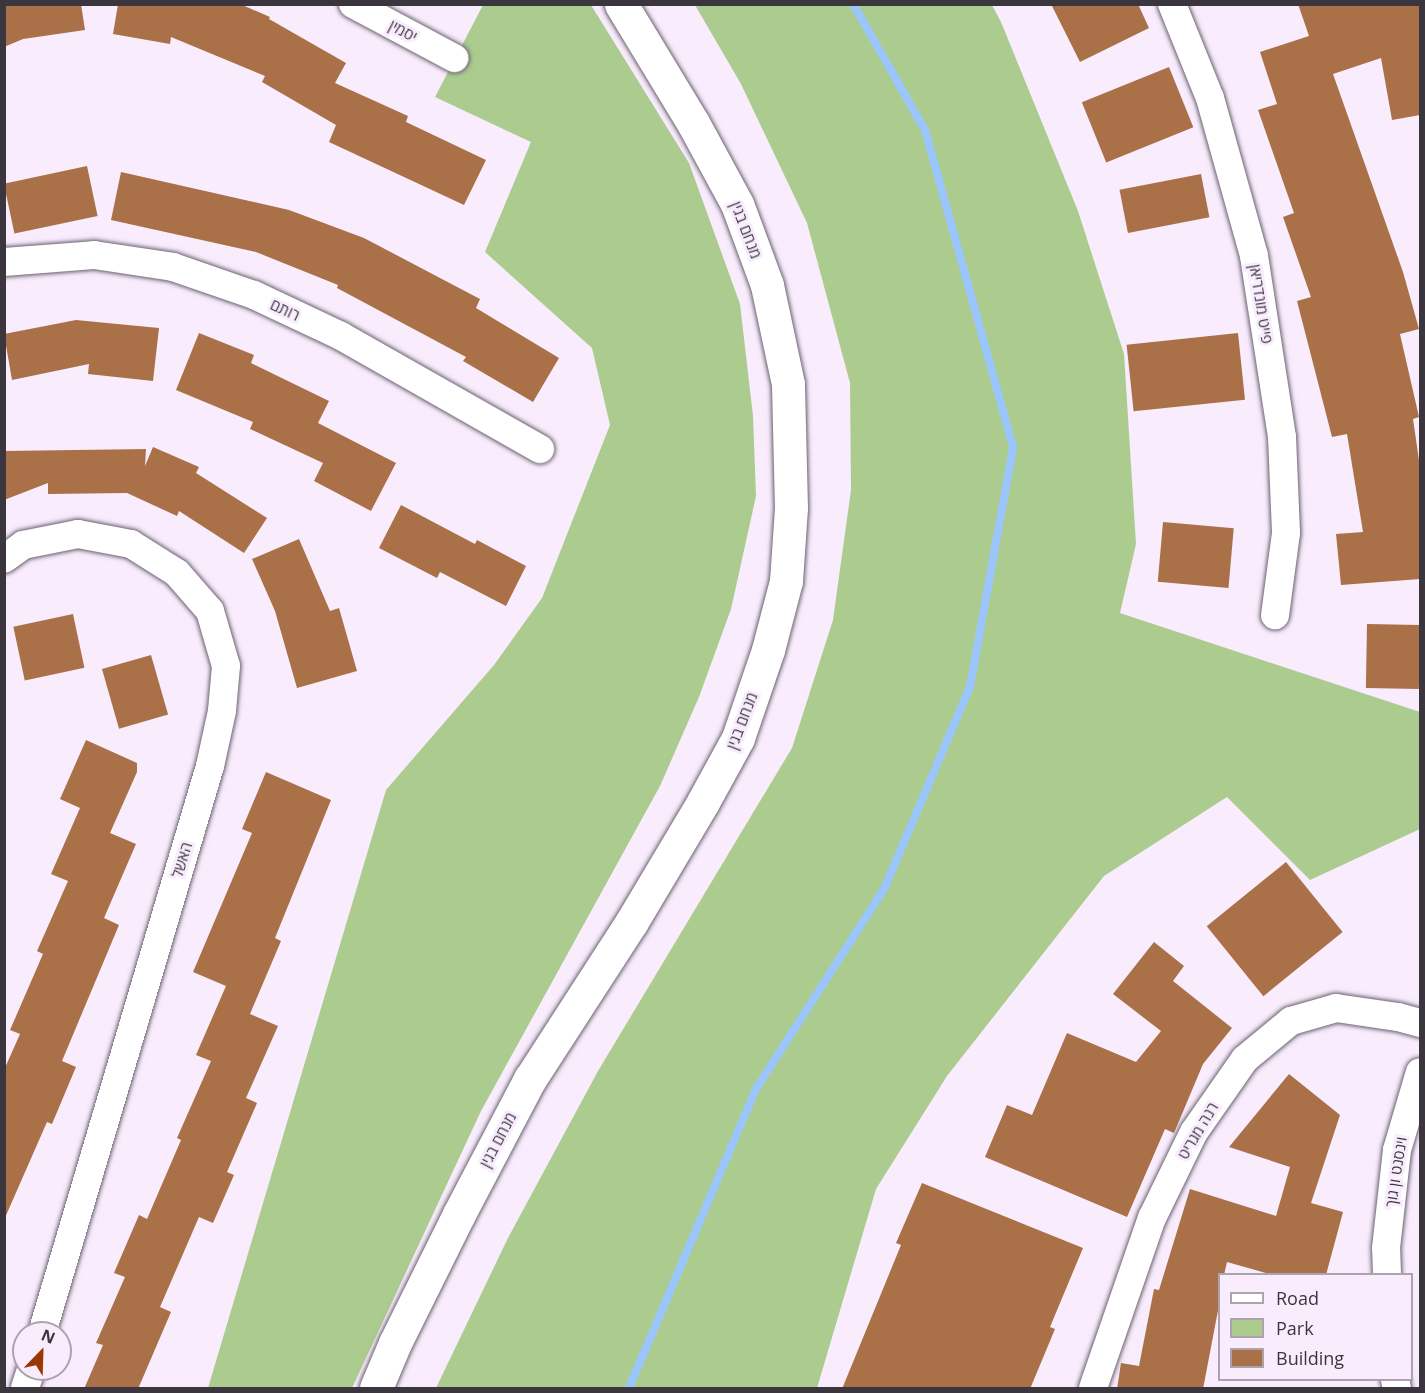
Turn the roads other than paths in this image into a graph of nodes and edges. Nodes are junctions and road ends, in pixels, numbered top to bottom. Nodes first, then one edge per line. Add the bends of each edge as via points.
1 (352, 4) edge
2 (621, 4) edge
3 (1172, 4) edge
4 (454, 58) dead end
5 (4, 262) edge
6 (540, 449) dead end
7 (4, 559) edge
8 (1275, 615) dead end
9 (1420, 1023) edge
10 (1420, 1072) edge
11 (1387, 1273) edge
12 (46, 1321) edge
13 (376, 1389) edge
14 (1093, 1389) edge

1 - 4 street, יסמין
2 - 13 street, מנחם בגין via 738,204 768,285 788,384 791,508 786,581 738,738 631,923 531,1078 444,1244
3 - 8 street, פייט מונדריאן via 1210,98 1254,256 1282,437 1286,533
5 - 6 street, רותם via 94,255 173,267 254,295 341,336
7 - 12 street, האשל via 23,545 78,534 131,544 177,573 210,611 226,666 222,711 210,766
9 - 14 street, רנה מגריט via 1336,1008 1291,1021 1245,1059 1194,1132 1152,1218
10 - 11 street, וינסנט ון גוך via 1397,1150

